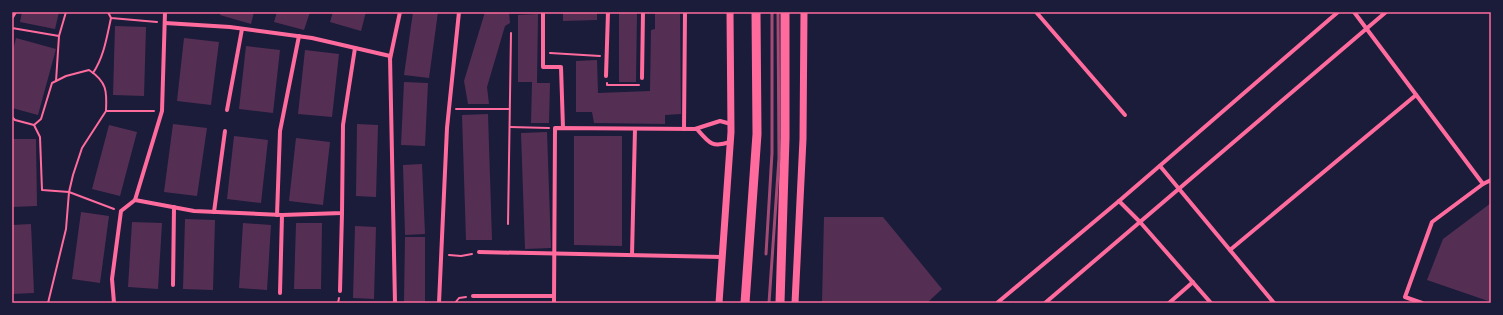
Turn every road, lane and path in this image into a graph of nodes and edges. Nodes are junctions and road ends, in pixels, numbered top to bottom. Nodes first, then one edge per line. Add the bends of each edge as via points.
1 (15, 12) edge
2 (66, 12) edge
3 (108, 12) edge
4 (165, 12) edge
5 (400, 12) edge
6 (459, 12) edge
7 (543, 12) edge
8 (608, 12) edge
9 (643, 12) edge
10 (684, 12) edge
11 (730, 12) edge
12 (756, 12) edge
13 (785, 12) edge
14 (804, 12) edge
15 (1036, 12) edge
16 (1338, 12) edge
17 (1354, 12) edge
18 (1386, 12) edge
19 (12, 18) edge
20 (111, 18) junction
21 (165, 23) junction
22 (12, 28) edge
23 (242, 29) junction
24 (1367, 29) junction
25 (511, 33) dead end
26 (59, 36) junction
27 (299, 36) junction
28 (355, 48) junction
29 (542, 53) junction
30 (607, 56) junction
31 (390, 61) junction
32 (93, 73) junction
33 (606, 76) joint
34 (642, 78) joint
35 (56, 81) junction
36 (1416, 95) junction
37 (449, 109) junction
38 (227, 110) dead end
39 (106, 111) junction
40 (162, 111) junction
41 (1124, 115) dead end
42 (509, 116) junction
43 (12, 117) edge
44 (731, 124) junction
45 (34, 125) junction
46 (555, 128) junction
47 (563, 128) junction
48 (635, 129) junction
49 (684, 129) junction
50 (693, 129) junction
51 (225, 131) dead end
52 (730, 142) junction
53 (1160, 166) junction
54 (1491, 180) edge
55 (1483, 184) junction
56 (1179, 188) junction
57 (69, 192) junction
58 (135, 200) junction
59 (1119, 201) junction
60 (174, 207) junction
61 (121, 211) junction
62 (214, 212) junction
63 (342, 213) junction
64 (277, 215) junction
65 (282, 215) junction
66 (1140, 222) junction
67 (508, 224) dead end
68 (1230, 250) junction
69 (479, 252) joint
70 (440, 254) junction
71 (554, 254) junction
72 (632, 255) junction
73 (722, 257) junction
74 (1193, 282) junction
75 (173, 286) dead end
76 (340, 291) dead end
77 (280, 293) dead end
78 (473, 296) joint
79 (554, 296) junction
80 (48, 303) edge
81 (114, 303) edge
82 (395, 303) edge
83 (439, 303) edge
84 (455, 303) edge
85 (554, 303) edge
86 (719, 303) edge
87 (744, 303) edge
88 (780, 303) edge
89 (795, 303) edge
90 (997, 303) edge
91 (1045, 303) edge
92 (1169, 303) edge
93 (1211, 303) edge
94 (1274, 303) edge
95 (1422, 303) edge

1 - 19 street
2 - 26 path
3 - 20 path
4 - 21 street
5 - 31 street
6 - 37 street
7 - 29 street
8 - 30 street
9 - 34 street
10 - 49 street
11 - 44 street
12 - 87 highway via 757,134
13 - 88 highway via 785,138
14 - 89 street via 803,139
15 - 41 street
16 - 53 street
17 - 24 street
18 - 24 street
20 - 21 path
20 - 32 path via 105,44
21 - 23 street
21 - 40 street
22 - 26 path
23 - 27 street
23 - 38 street
24 - 36 street
24 - 56 street
25 - 42 path
26 - 35 path
27 - 28 street
27 - 64 street via 280,131
28 - 31 street via 390,56
28 - 63 street via 343,125
29 - 30 path
29 - 47 street via 542,67 561,67
30 - 33 street
31 - 82 street
32 - 35 path via 89,70
32 - 39 path via 99,78 106,93
33 - 34 path via 608,85 641,85
35 - 45 path via 52,83 48,93 41,119
36 - 55 street
36 - 68 street
37 - 42 path via 509,108
37 - 70 street
39 - 40 path
39 - 57 path via 82,148
40 - 58 street
42 - 46 path via 509,127
42 - 67 path
43 - 45 path
44 - 50 street via 720,121
44 - 52 street
45 - 57 path via 40,137 42,190
46 - 47 street
46 - 71 street
47 - 48 street
48 - 49 street
48 - 72 street
49 - 50 street
50 - 52 street via 697,129 713,144 719,146
51 - 62 street
52 - 73 street
53 - 56 street
53 - 59 street
54 - 55 street
55 - 95 street via 1432,222 1405,297
56 - 66 street
56 - 68 street
57 - 61 path
57 - 80 path via 66,229
58 - 60 street
58 - 61 street
59 - 66 street
59 - 90 street
60 - 62 street
60 - 75 street
61 - 81 street via 112,279
62 - 64 street
63 - 65 street
63 - 76 street
64 - 65 street
65 - 77 street
66 - 74 street
66 - 91 street
68 - 94 street
69 - 70 path via 461,256
69 - 71 street
70 - 83 street
71 - 72 street
71 - 79 street
72 - 73 street
73 - 86 street
74 - 92 street
74 - 93 street
78 - 79 street
78 - 84 path via 460,298
79 - 85 street

